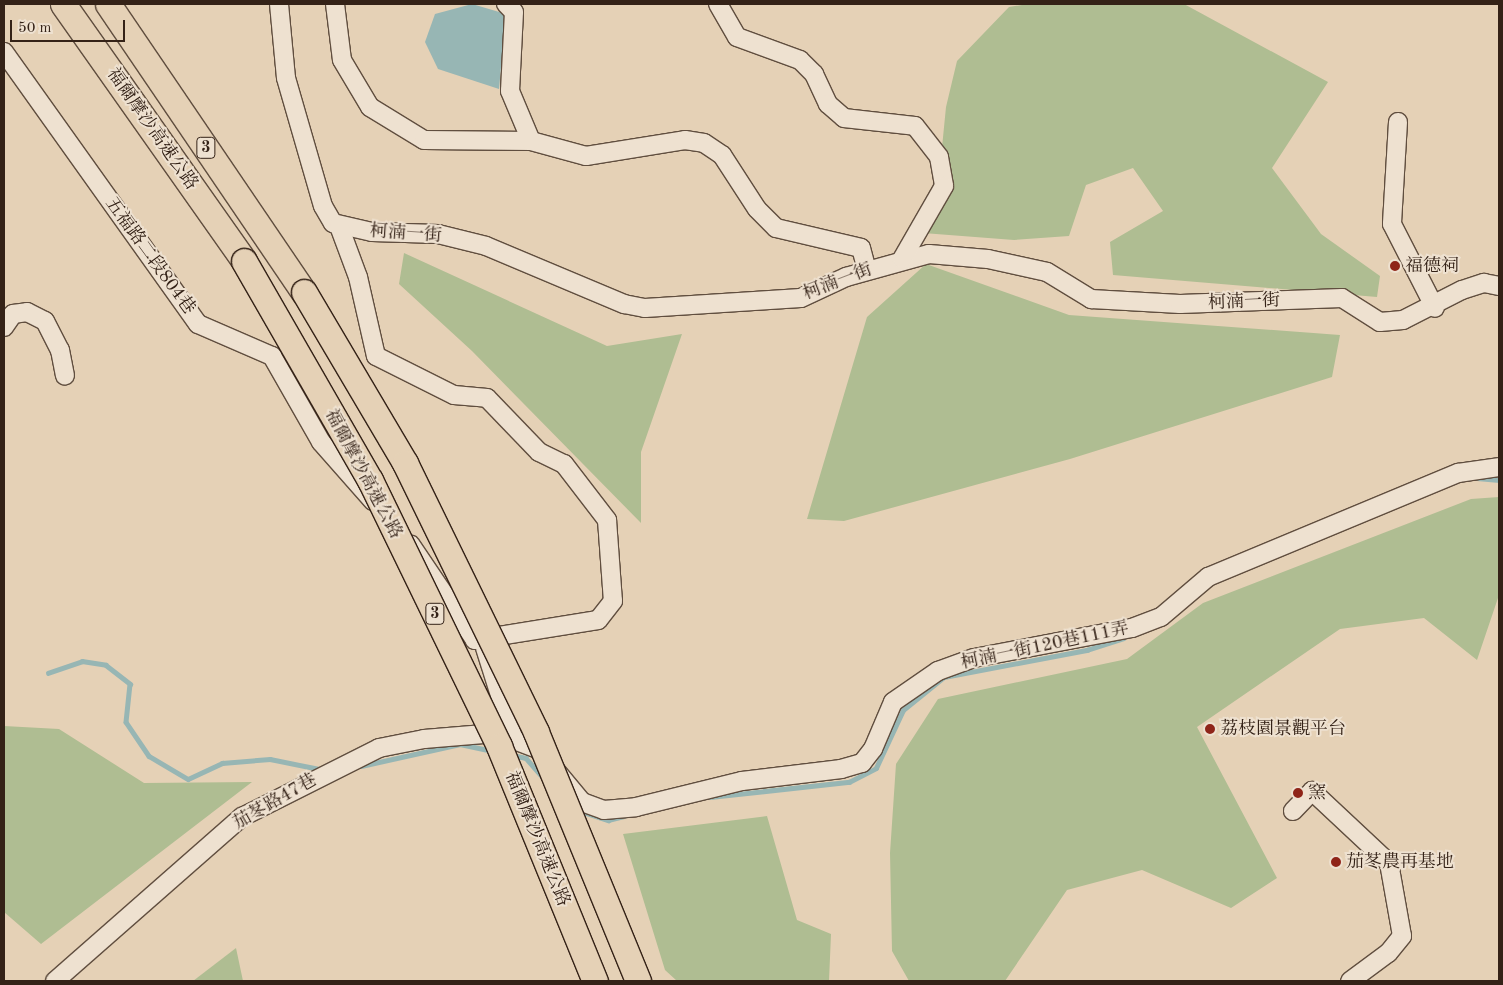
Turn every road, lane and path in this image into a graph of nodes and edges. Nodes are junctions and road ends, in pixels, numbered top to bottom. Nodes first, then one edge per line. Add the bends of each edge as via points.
1 (63, 4) edge
2 (108, 4) edge
3 (279, 4) edge
4 (335, 4) edge
5 (506, 4) edge
6 (718, 4) edge
7 (4, 52) edge
8 (1398, 122) dead end
9 (531, 141) junction
10 (339, 226) junction
11 (902, 259) junction
12 (867, 270) junction
13 (1499, 286) edge
14 (1435, 308) junction
15 (4, 327) edge
16 (65, 376) dead end
17 (1499, 467) edge
18 (482, 639) junction
19 (514, 740) junction
20 (1293, 811) dead end
21 (55, 981) edge
22 (596, 981) edge
23 (638, 981) edge
24 (1350, 981) edge

1 - 22 highway, 福爾摩沙高速公路 / 3, bridge via 244,262 379,498 499,746
2 - 23 highway, 福爾摩沙高速公路 / 3, bridge via 304,292 405,463 531,723
3 - 10 street via 286,78 323,206
4 - 9 street via 342,60 370,107 424,140
5 - 9 street via 514,12 510,91
6 - 11 street via 737,37 800,60 814,74 828,104 844,118 915,126 940,157 944,186
7 - 18 street, 五福路二段804巷 via 198,324 272,356 321,442 415,550 474,640
8 - 14 street via 1392,224
9 - 12 street via 586,156 685,140 704,143 722,155 757,209 776,228 861,248
10 - 12 street, 柯湳一街 via 399,235 438,234 486,246 624,304 645,308 801,298
10 - 18 street via 358,277 376,356 454,395 487,398 539,452 564,464 607,520 614,601 598,620
11 - 12 street, 柯湳一街
11 - 14 street, 柯湳一街 via 929,254 988,259 1047,272 1091,299 1122,302 1342,298 1380,322 1403,320
13 - 14 street, 柯湳一街 via 1484,283 1462,290
15 - 16 street via 13,314 27,312 45,321 60,350
17 - 19 street, 柯湳一街120巷111弄 via 1458,473 1208,577 1161,617 1132,628 974,658 938,671 893,702 873,749 862,763 742,781 636,807 604,810 582,802 538,749
18 - 19 street
19 - 21 street, 茄苳路47巷 via 496,733 461,734 379,748 293,788 242,817
20 - 24 street via 1312,791 1389,863 1402,936 1388,953

